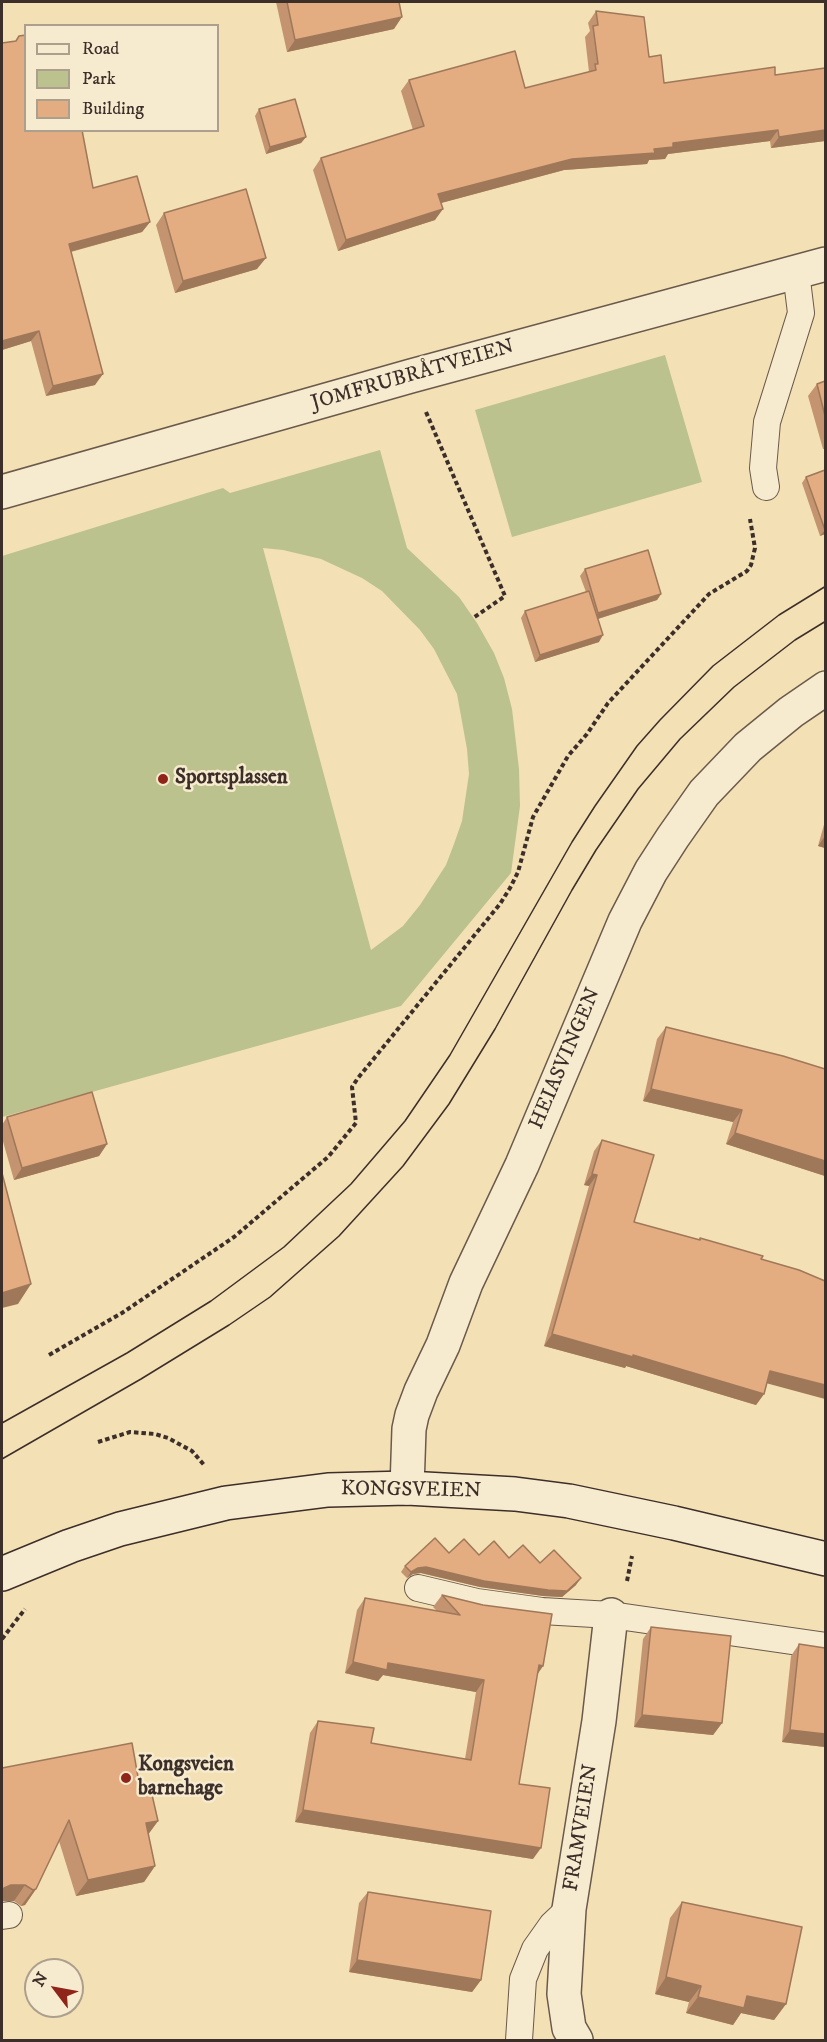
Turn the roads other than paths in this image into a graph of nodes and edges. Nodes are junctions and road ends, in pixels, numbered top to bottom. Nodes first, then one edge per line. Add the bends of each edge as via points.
1 (811, 268) edge
2 (766, 487) road end
3 (2, 492) edge
4 (825, 688) edge
5 (406, 1488) junction
6 (825, 1559) edge
7 (2, 1574) edge
8 (418, 1588) dead end
9 (610, 1615) junction
10 (825, 1646) edge
11 (569, 1909) junction
12 (519, 2040) edge
13 (576, 2040) edge

1 - 2 lane via 767,422 763,448
1 - 3 street, JOMFRUBRÅTVEIEN
4 - 5 street, HEIASVINGEN via 748,747 705,793 667,845 625,921 421,1391 409,1429
5 - 6 street, KONGSVEIEN via 515,1494 569,1502 674,1522
5 - 7 street, KONGSVEIEN via 328,1490 226,1503 120,1529
8 - 9 lane via 477,1602
9 - 10 lane
9 - 11 street, FRAMVEIEN via 599,1721
11 - 12 lane via 535,1949 523,1979
11 - 13 street, FRAMVEIEN via 564,1994 569,2028

